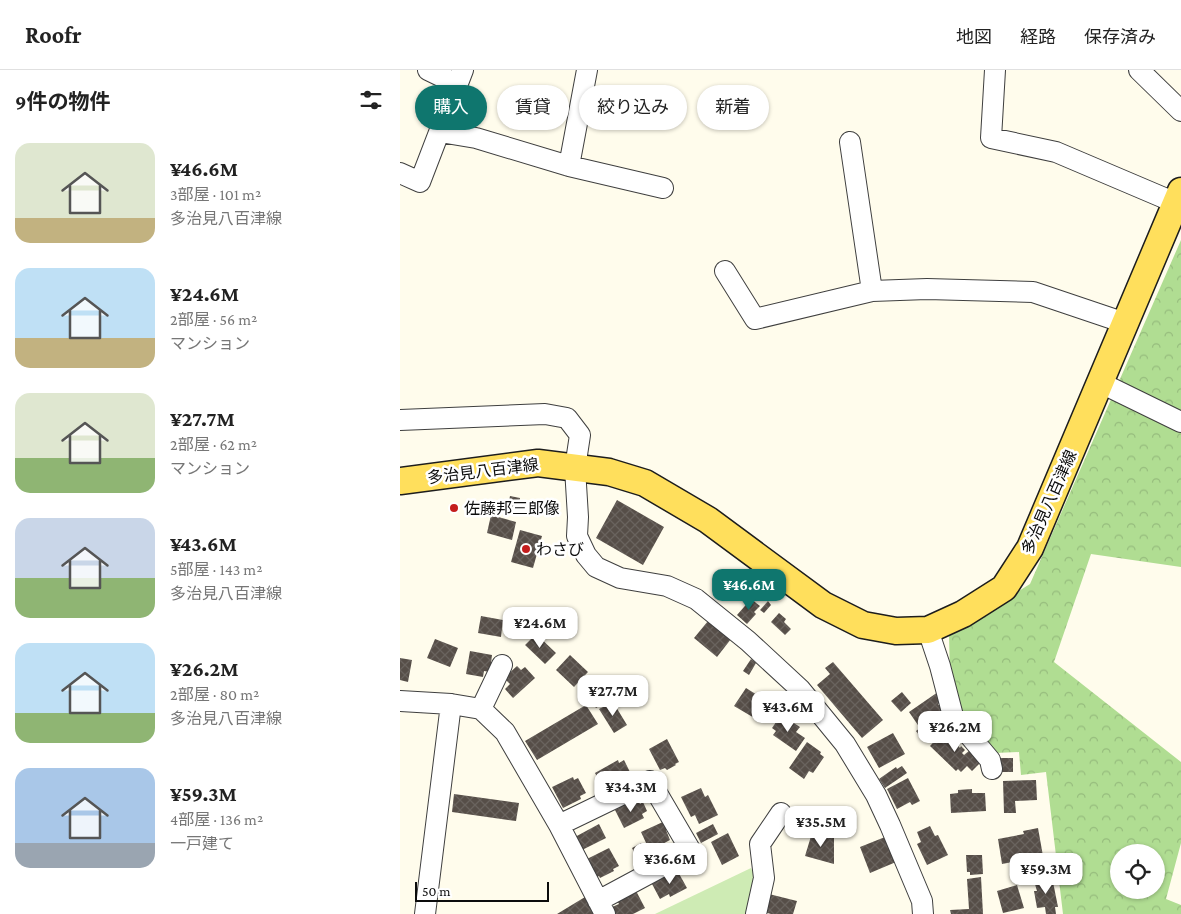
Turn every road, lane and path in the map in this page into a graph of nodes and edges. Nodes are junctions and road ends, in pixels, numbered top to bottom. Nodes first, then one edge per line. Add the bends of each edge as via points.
1 (428, 70) edge
2 (587, 70) edge
3 (995, 70) edge
4 (1140, 70) edge
5 (460, 77) edge
6 (1181, 111) edge
7 (440, 132) junction
8 (850, 142) dead end
9 (569, 166) junction
10 (400, 173) edge
11 (663, 188) dead end
12 (1178, 197) edge
13 (725, 271) dead end
14 (872, 291) junction
15 (1125, 323) junction
16 (1101, 383) junction
17 (400, 420) edge
18 (1181, 422) edge
19 (575, 468) junction
20 (400, 481) edge
21 (928, 630) junction
22 (502, 665) dead end
23 (400, 701) edge
24 (451, 704) junction
25 (481, 709) junction
26 (992, 769) dead end
27 (781, 813) dead end
28 (559, 825) junction
29 (601, 907) edge
30 (426, 914) edge
31 (756, 914) edge
32 (924, 914) edge

1 - 5 street
2 - 9 street
3 - 12 street via 991,138 1056,152
4 - 6 street
5 - 7 street
7 - 9 street via 476,138
7 - 10 street via 420,182
8 - 14 street
9 - 11 street
12 - 15 main road, 多治見八百津線
13 - 14 street via 756,319
14 - 15 street via 927,288 1033,292
15 - 16 main road, 多治見八百津線
16 - 18 street
16 - 21 main road, 多治見八百津線 via 1030,548 1004,588 963,614
17 - 19 street via 545,414 567,418 580,435
19 - 20 main road, 多治見八百津線 via 538,463
19 - 21 main road, 多治見八百津線 via 609,472 644,484 708,520 823,605 864,625 896,631
19 - 32 street via 577,536 586,555 596,567 620,578 666,586 696,599 748,640 800,689 845,744 876,795 922,901
21 - 26 street via 953,716 990,760
22 - 25 street
23 - 24 street
24 - 25 street
24 - 30 street
25 - 28 street via 505,732
27 - 31 street via 760,844 764,878
28 - 29 street
28 - 29 street via 650,781 691,851

